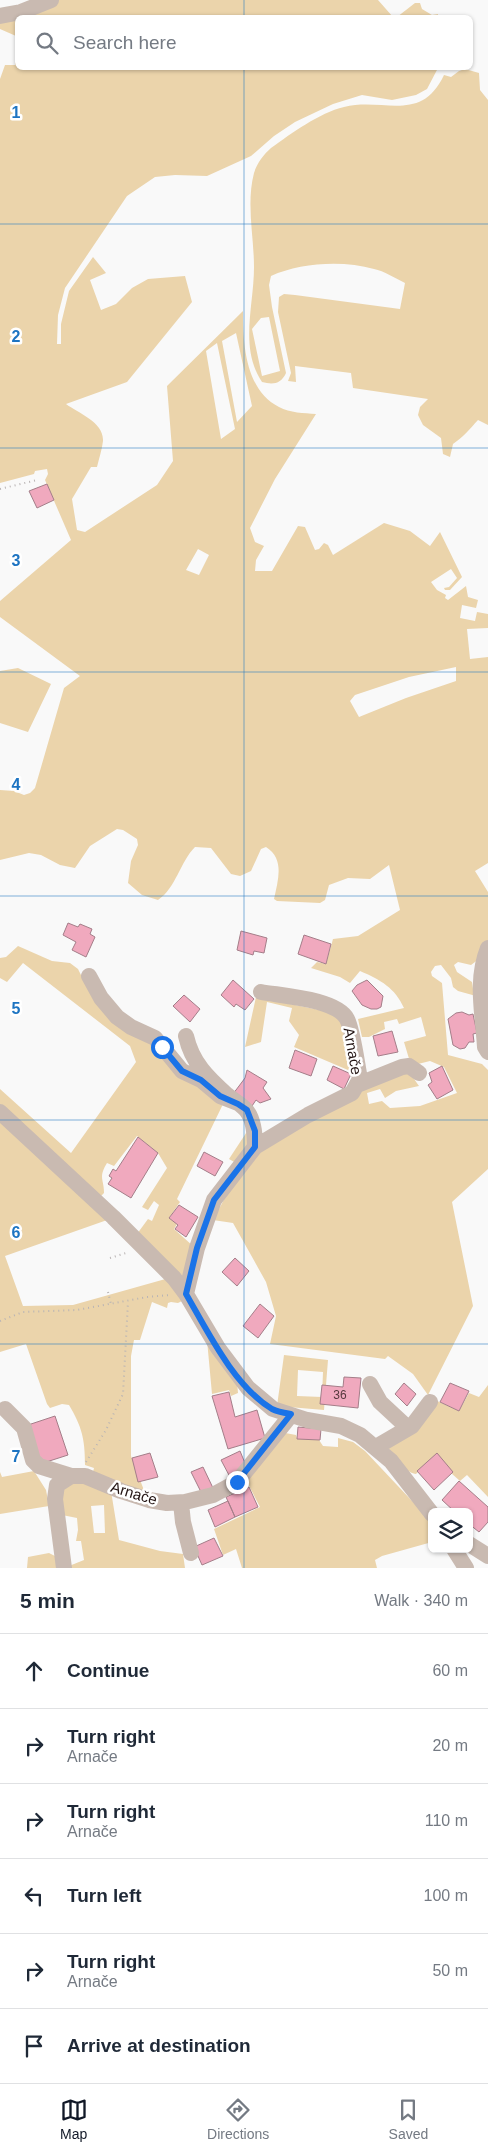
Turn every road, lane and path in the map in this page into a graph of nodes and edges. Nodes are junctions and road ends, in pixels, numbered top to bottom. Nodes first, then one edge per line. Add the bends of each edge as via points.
1 (50, 0) edge
2 (0, 16) edge
3 (37, 480) dead end
4 (0, 489) edge
5 (488, 948) edge
6 (89, 976) dead end
7 (261, 992) dead end
8 (186, 1036) dead end
9 (488, 1052) edge
10 (419, 1073) dead end
11 (357, 1085) junction
12 (238, 1104) junction
13 (0, 1112) edge
14 (255, 1147) junction
15 (147, 1250) junction
16 (110, 1258) dead end
17 (108, 1292) dead end
18 (186, 1294) junction
19 (128, 1302) junction
20 (111, 1304) junction
21 (0, 1321) edge
22 (370, 1384) dead end
23 (430, 1402) dead end
24 (5, 1409) dead end
25 (291, 1414) junction
26 (408, 1428) junction
27 (376, 1447) junction
28 (39, 1466) junction
29 (71, 1476) junction
30 (55, 1500) junction
31 (181, 1503) junction
32 (428, 1508) edge
33 (473, 1547) edge
34 (191, 1552) dead end
35 (457, 1553) edge
36 (488, 1556) edge
37 (64, 1568) edge
38 (466, 1568) edge

1 - 2 street
3 - 4 path
5 - 9 street via 482,964 481,983
6 - 12 street via 117,1017 154,1038 182,1071
7 - 11 street, Arnače via 305,999 341,1011 348,1021 360,1079
8 - 12 street via 197,1065
10 - 11 street via 409,1066 402,1067
11 - 14 street, Arnače via 352,1093
12 - 14 street via 247,1110 255,1131
13 - 15 street
14 - 18 street, Arnače via 214,1200 197,1248
15 - 16 path
15 - 18 street
17 - 20 path
18 - 19 path
18 - 25 street via 218,1348 248,1388 273,1409
19 - 20 path
19 - 29 path via 124,1394 88,1460
20 - 21 path via 77,1310 23,1312
22 - 26 street via 380,1402
23 - 26 street
24 - 28 street via 24,1428 33,1460
25 - 27 street via 341,1426
25 - 31 street, Arnače via 237,1482 213,1495
26 - 27 street
27 - 32 street via 404,1475
28 - 29 street, Arnače
28 - 30 street
29 - 30 street via 57,1485
29 - 31 street, Arnače via 85,1476 148,1500
30 - 37 street
31 - 34 street
33 - 36 street
35 - 38 street

